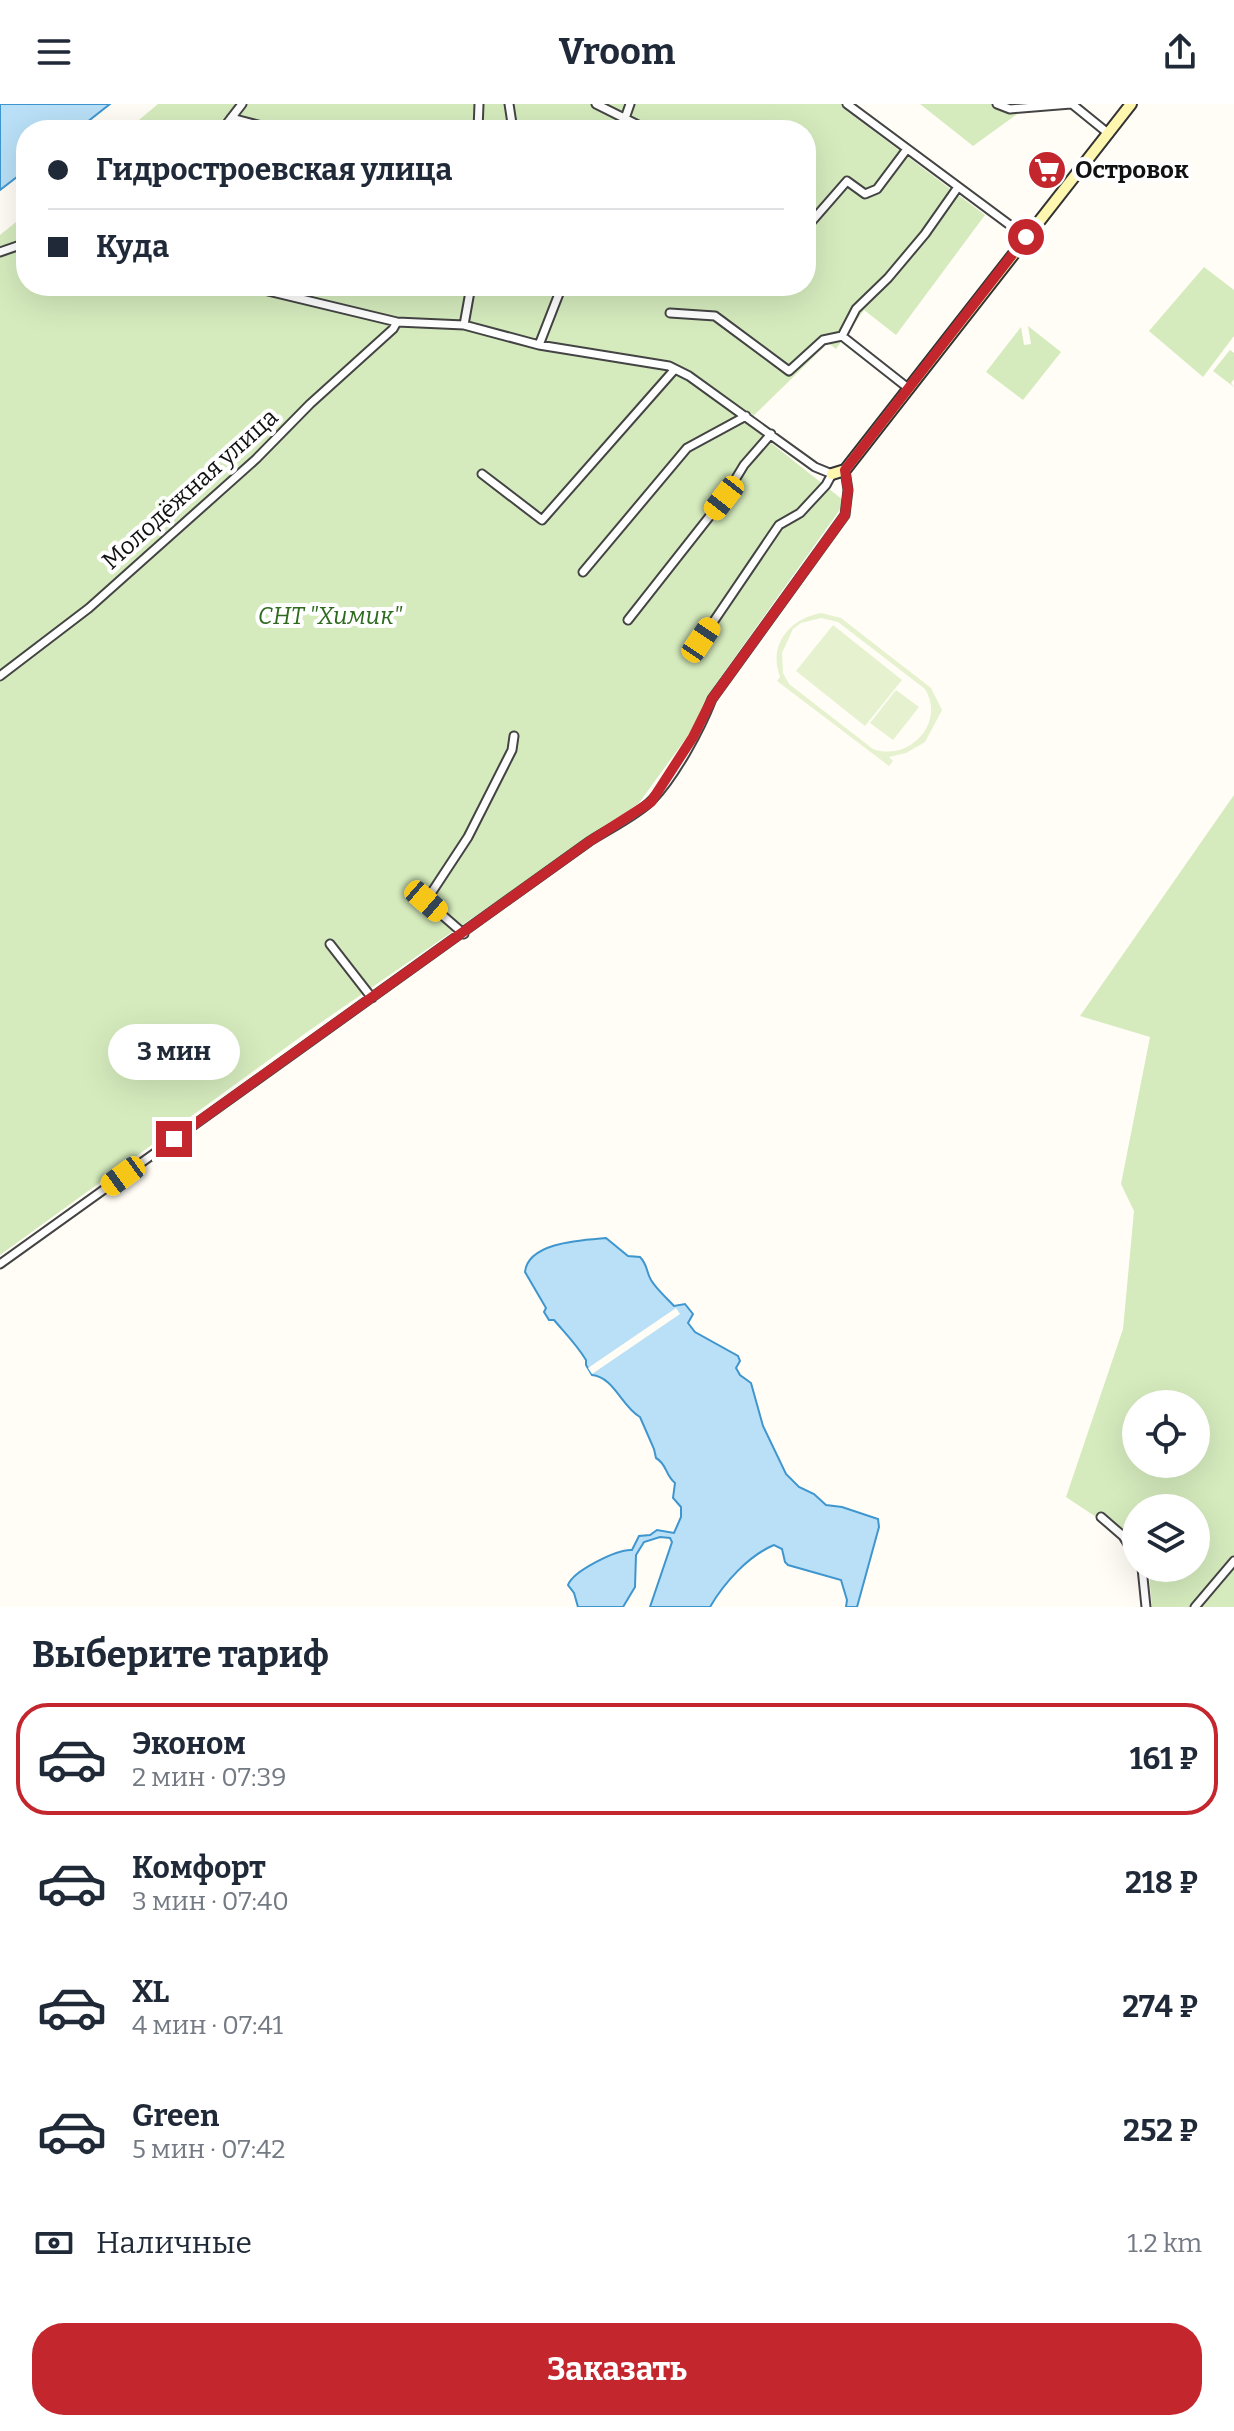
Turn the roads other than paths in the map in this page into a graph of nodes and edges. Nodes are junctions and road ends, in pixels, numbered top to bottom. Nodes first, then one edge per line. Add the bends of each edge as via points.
1 (242, 104) edge
2 (596, 104) edge
3 (630, 104) edge
4 (847, 104) edge
5 (997, 104) edge
6 (1071, 104) edge
7 (1131, 104) edge
8 (231, 118) joint
9 (624, 119) joint
10 (239, 120) edge
11 (1109, 134) junction
12 (907, 149) junction
13 (958, 187) junction
14 (816, 217) edge
15 (1026, 237) junction
16 (289, 296) edge
17 (469, 296) edge
18 (558, 296) edge
19 (670, 313) dead end
20 (397, 322) junction
21 (464, 325) junction
22 (842, 336) junction
23 (539, 345) junction
24 (675, 369) junction
25 (908, 388) junction
26 (746, 416) junction
27 (771, 434) junction
28 (845, 470) junction
29 (482, 474) dead end
30 (832, 474) junction
31 (583, 572) dead end
32 (628, 620) dead end
33 (701, 640) dead end
34 (0, 676) edge
35 (514, 736) dead end
36 (464, 934) junction
37 (330, 944) dead end
38 (372, 998) junction
39 (0, 1264) edge
40 (1101, 1517) dead end
41 (1122, 1535) edge
42 (1234, 1561) edge
43 (1143, 1582) edge
44 (1146, 1607) edge
45 (1195, 1607) edge

1 - 8 street
2 - 9 street
3 - 9 street
4 - 12 street
5 - 6 street via 1010,109
6 - 11 street
7 - 11 street
8 - 10 street
11 - 15 street
12 - 13 street
12 - 14 street via 877,189 865,194 847,181
13 - 15 street
13 - 22 street via 925,234 856,309
15 - 25 street
16 - 20 street
17 - 21 street
18 - 23 street
19 - 22 street via 715,316 789,371 823,340
20 - 21 street
20 - 34 street, Молодёжная улица via 256,459 93,605
21 - 23 street
22 - 25 street
23 - 24 street
24 - 26 street
24 - 29 street via 542,520
25 - 28 street
26 - 27 street
26 - 31 street via 687,448
27 - 30 street
27 - 32 street
28 - 30 street
28 - 36 street via 845,515 712,699 651,802
30 - 33 street via 800,513 779,525
35 - 36 street via 468,837 426,901
36 - 38 street
37 - 38 street
38 - 39 street
40 - 41 street
42 - 45 street
43 - 44 street

